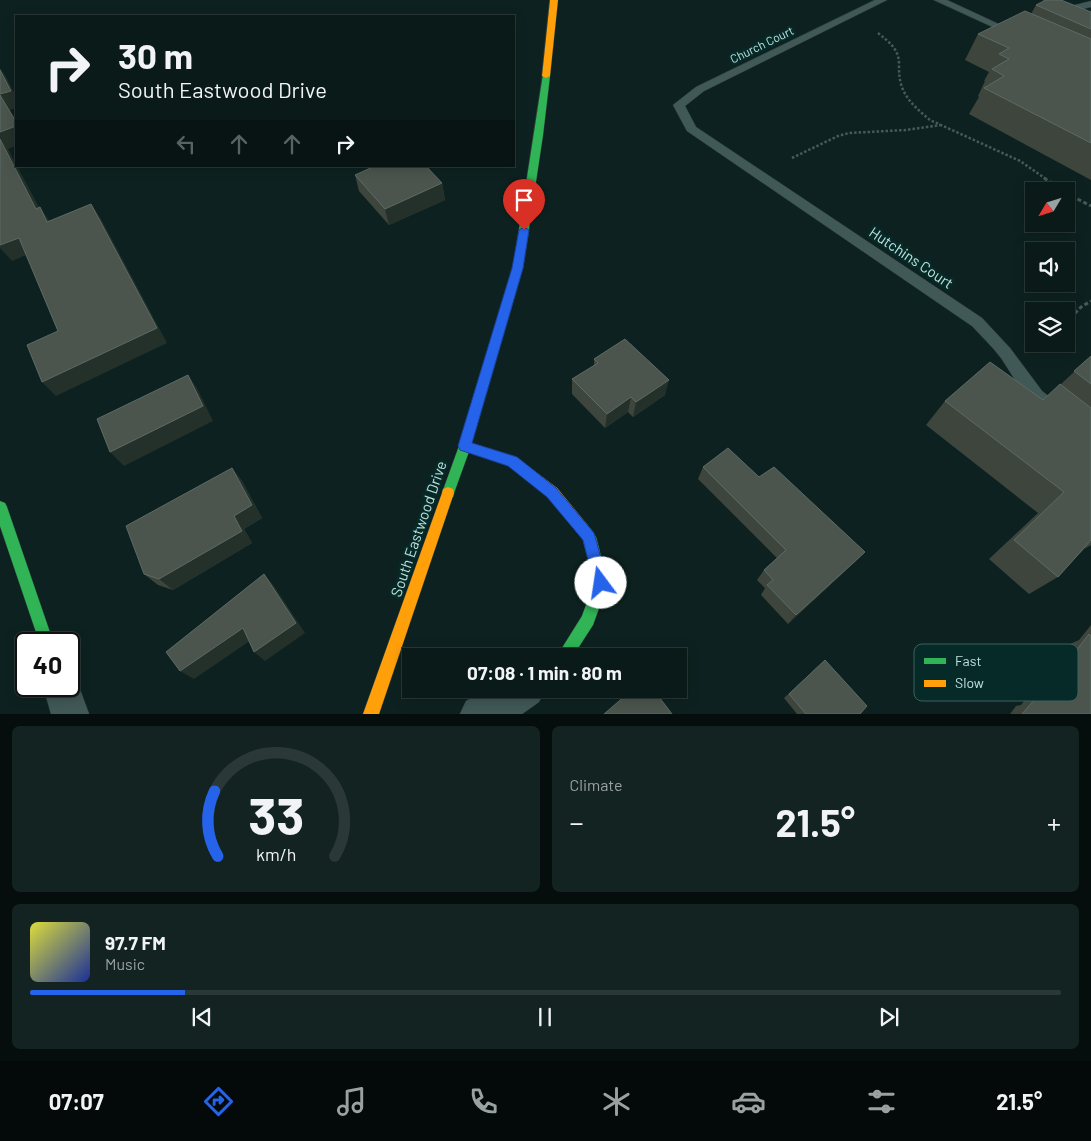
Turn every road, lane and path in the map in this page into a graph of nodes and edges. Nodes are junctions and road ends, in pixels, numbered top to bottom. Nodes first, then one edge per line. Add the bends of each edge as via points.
1 (554, 0) edge
2 (882, 0) edge
3 (939, 0) edge
4 (1048, 0) edge
5 (1091, 4) edge
6 (878, 33) dead end
7 (1020, 36) edge
8 (942, 125) junction
9 (691, 129) joint
10 (792, 158) dead end
11 (1050, 182) edge
12 (1075, 197) edge
13 (1091, 206) edge
14 (1091, 301) edge
15 (1075, 313) edge
16 (1060, 414) edge
17 (464, 446) junction
18 (0, 507) edge
19 (43, 632) edge
20 (569, 648) edge
21 (65, 697) edge
22 (514, 698) edge
23 (70, 714) edge
24 (371, 714) edge
25 (479, 714) edge

1 - 17 main road, South Eastwood Drive via 539,135 518,268
2 - 9 lane, Church Court via 700,89 679,105
3 - 7 lane
4 - 5 lane via 1070,8
6 - 8 path via 897,51 899,77 913,106
8 - 10 path via 849,133
8 - 11 path via 1020,162
9 - 16 lane, Hutchins Court via 977,322 1005,352 1036,396
12 - 13 path
14 - 15 path
17 - 20 main road via 512,461 552,492 589,537 601,583 588,620
17 - 24 main road, South Eastwood Drive
18 - 19 main road
21 - 23 street
22 - 25 street

